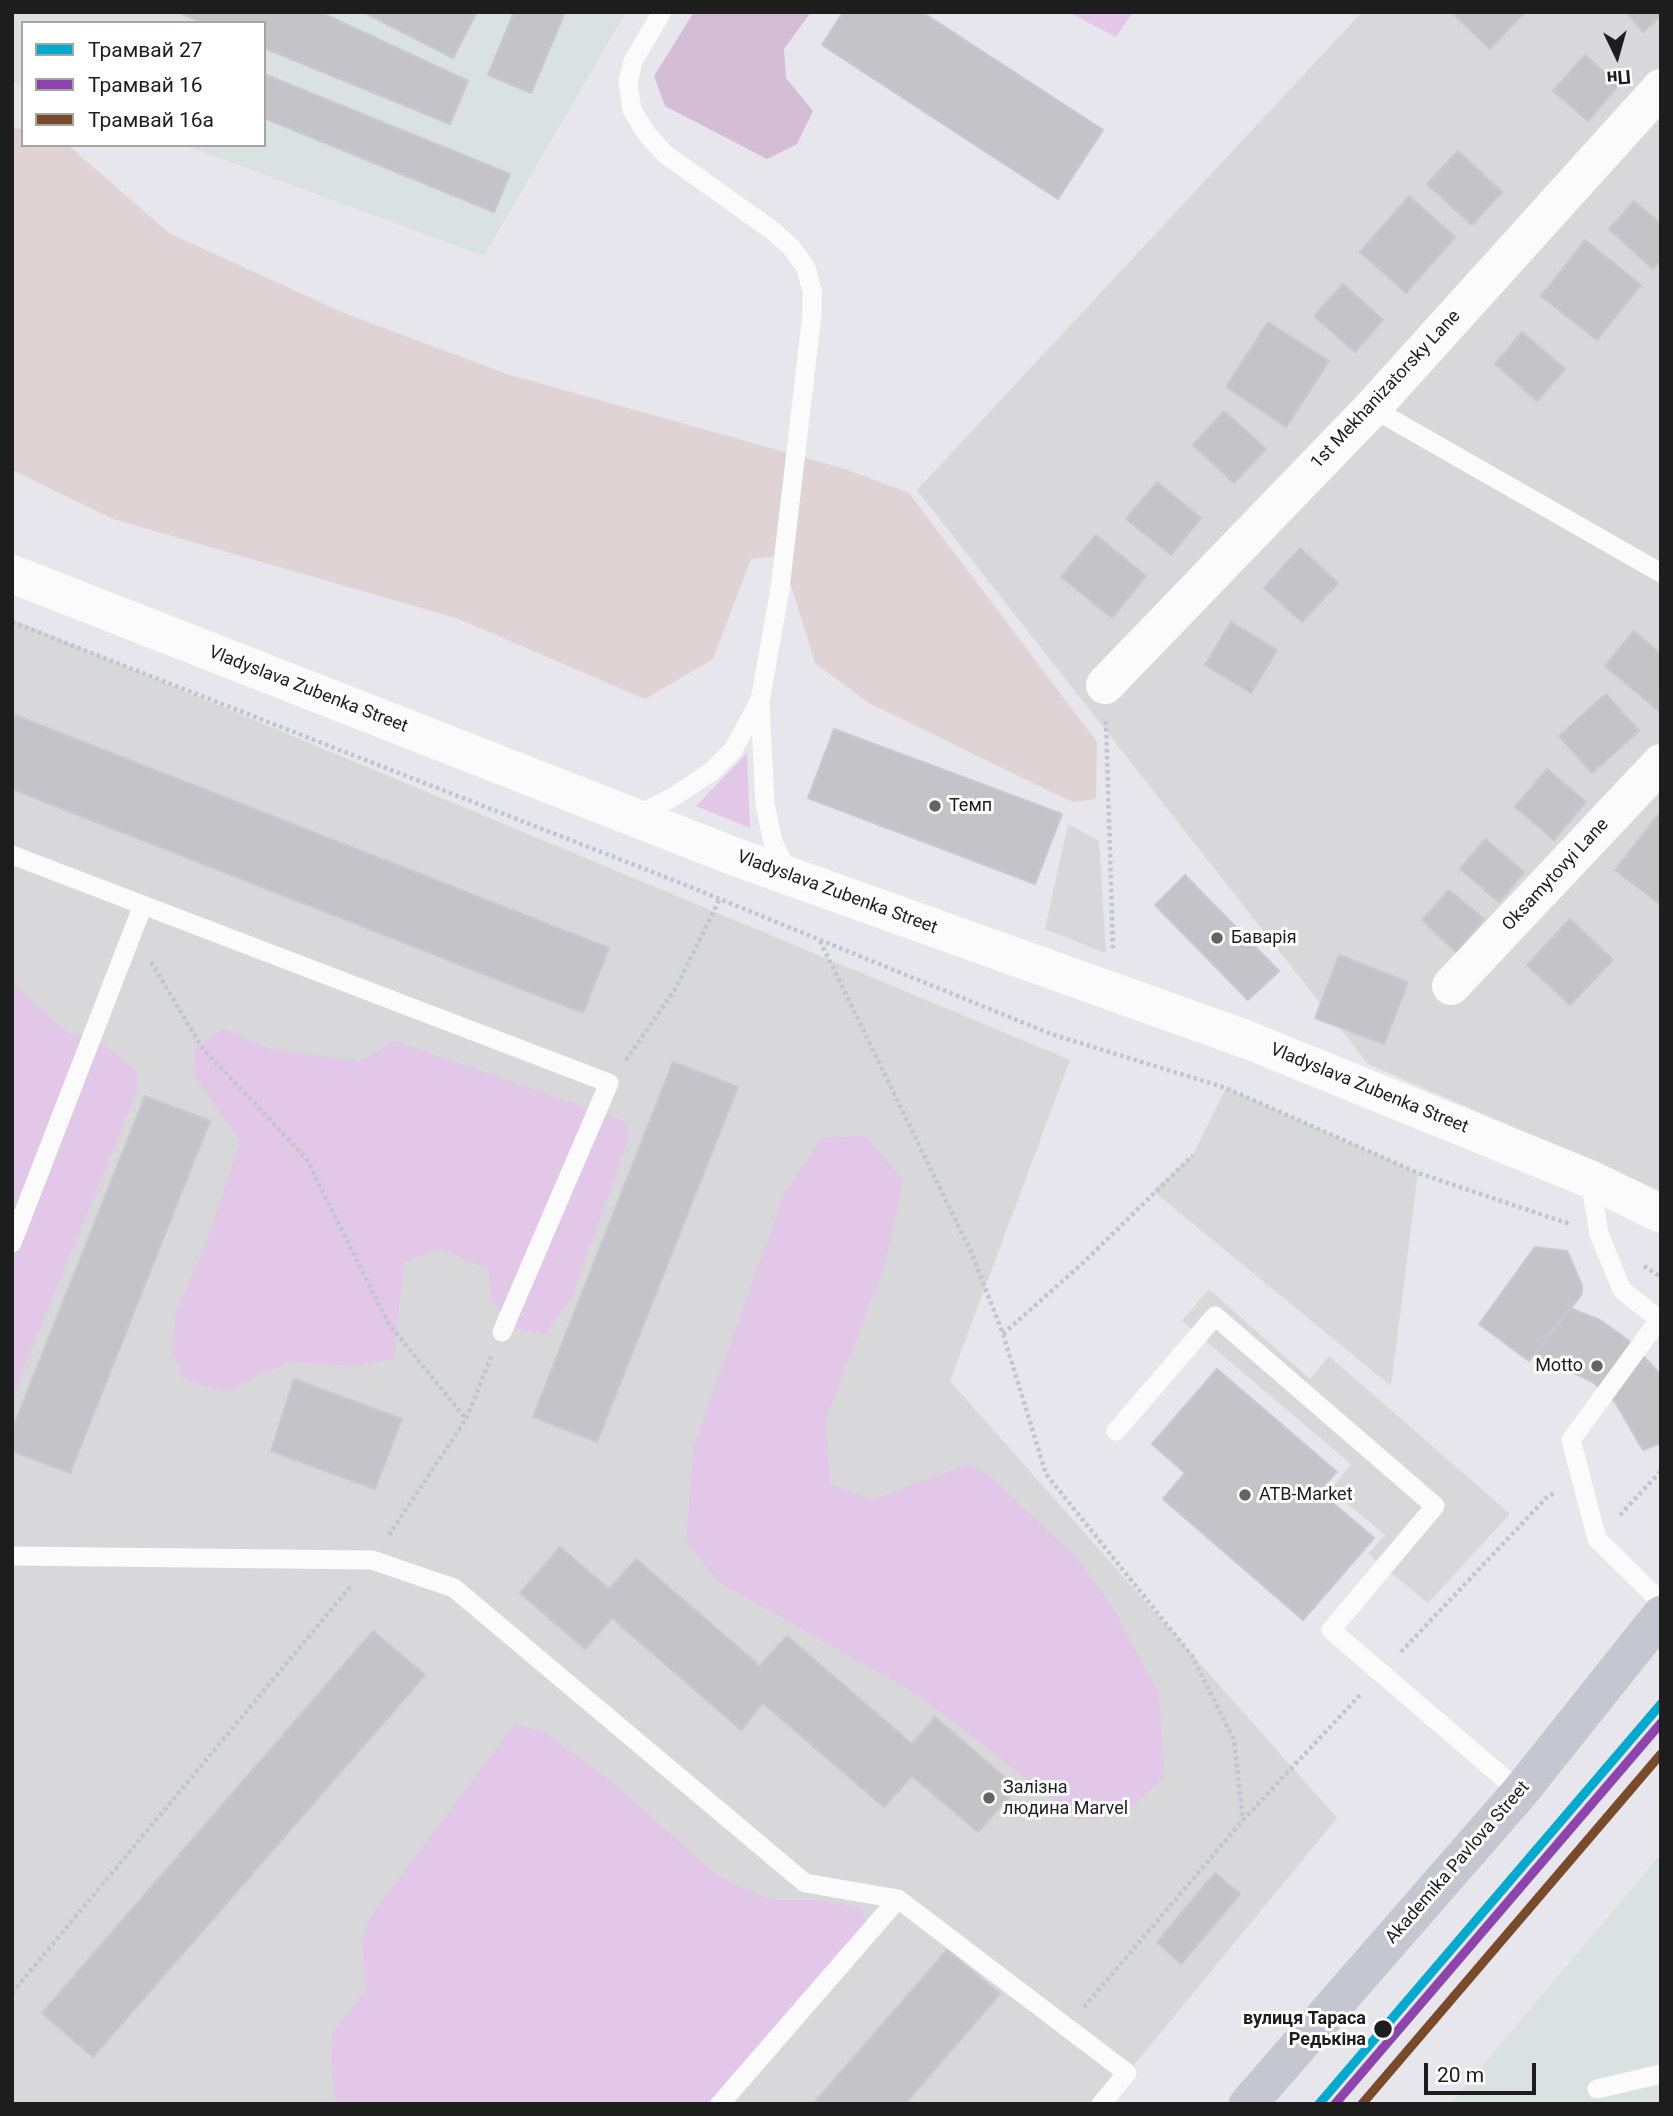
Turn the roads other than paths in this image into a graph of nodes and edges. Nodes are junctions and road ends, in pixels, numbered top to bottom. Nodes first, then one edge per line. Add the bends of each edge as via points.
1 (662, 12) edge
2 (1661, 88) edge
3 (1372, 408) junction
4 (1661, 573) edge
5 (12, 574) edge
6 (1105, 685) road end
7 (760, 701) junction
8 (1661, 763) edge
9 (634, 817) junction
10 (12, 855) edge
11 (790, 876) junction
12 (143, 905) junction
13 (1451, 986) dead end
14 (1590, 1179) junction
15 (1661, 1214) edge
16 (12, 1243) edge
17 (1659, 1321) edge
18 (502, 1332) road end
19 (1116, 1432) dead end
20 (12, 1556) edge
21 (1661, 1602) edge
22 (1661, 1615) edge
23 (1520, 1792) junction
24 (898, 1899) junction
25 (1661, 2074) edge
26 (1597, 2089) dead end
27 (1261, 2099) edge
28 (720, 2104) edge
29 (1101, 2104) edge

1 - 7 lane via 633,61 628,82 632,110 665,153 792,248 806,268 812,291 780,589
2 - 3 street, 1st Mekhanizatorsky Lane
3 - 4 lane
3 - 6 street, 1st Mekhanizatorsky Lane
5 - 9 street, Vladyslava Zubenka Street
7 - 9 lane via 733,750 711,772
7 - 11 lane via 765,804 773,842
8 - 13 street, Oksamytovyi Lane
9 - 11 street, Vladyslava Zubenka Street
10 - 12 lane
11 - 14 street, Vladyslava Zubenka Street via 1248,1040
12 - 16 lane
12 - 18 lane via 609,1083
14 - 15 street, Vladyslava Zubenka Street
14 - 17 lane via 1599,1234 1622,1290
17 - 21 lane via 1571,1440 1597,1539
19 - 23 lane via 1215,1316 1435,1506 1331,1630
20 - 24 lane via 372,1560 454,1588 805,1882
22 - 23 main road, Akademika Pavlova Street
23 - 27 main road, Akademika Pavlova Street
24 - 28 lane
24 - 29 lane via 1127,2073
25 - 26 lane

